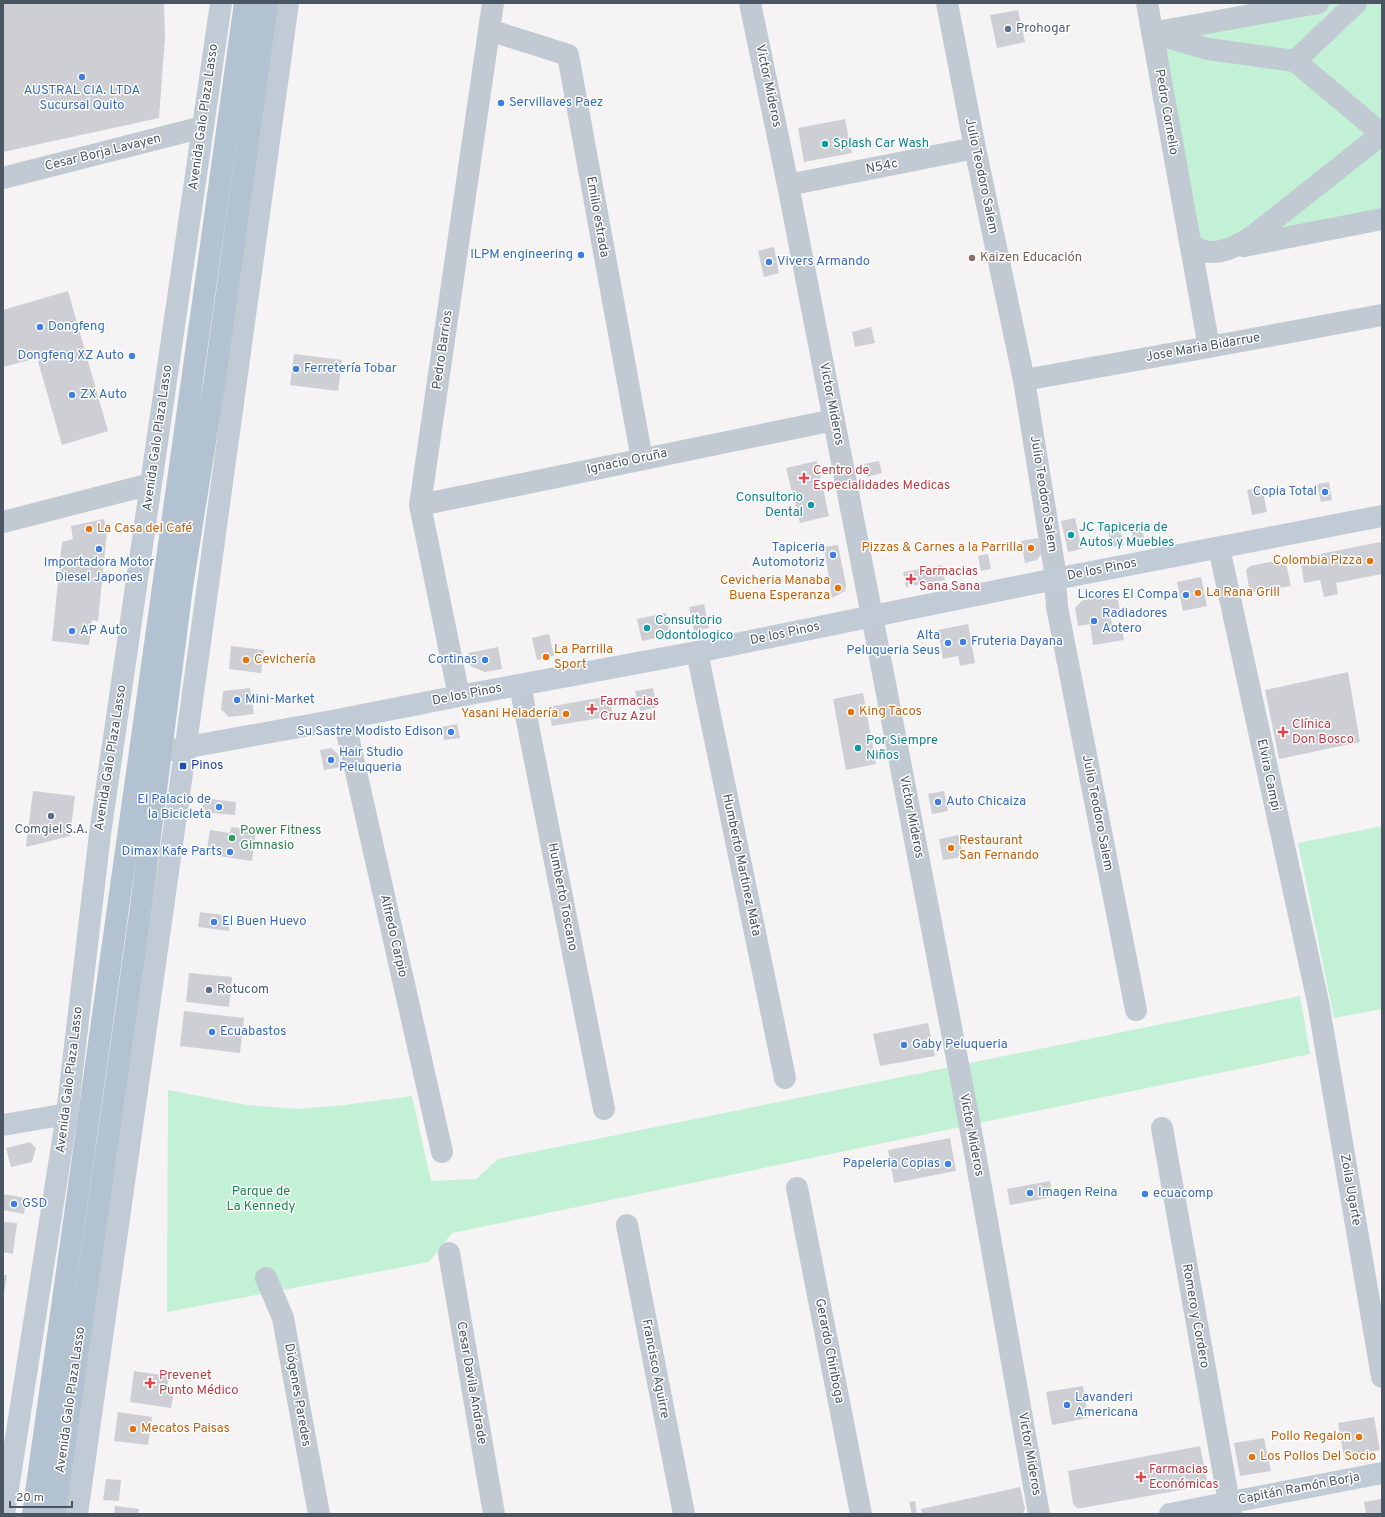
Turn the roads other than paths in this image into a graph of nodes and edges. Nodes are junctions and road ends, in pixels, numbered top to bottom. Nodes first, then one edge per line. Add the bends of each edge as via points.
1 (221, 3) edge
2 (245, 3) edge
3 (267, 3) edge
4 (288, 3) edge
5 (493, 3) edge
6 (750, 3) edge
7 (947, 3) edge
8 (1147, 3) edge
9 (1318, 3) edge
10 (1356, 3) edge
11 (489, 30) junction
12 (1152, 33) junction
13 (1295, 61) junction
14 (203, 127) junction
15 (1382, 134) edge
16 (975, 148) junction
17 (3, 178) edge
18 (788, 185) junction
19 (1382, 219) edge
20 (1190, 242) junction
21 (1234, 248) junction
22 (1382, 315) edge
23 (1209, 347) junction
24 (1024, 380) junction
25 (834, 420) junction
26 (642, 459) junction
27 (151, 484) junction
28 (420, 505) junction
29 (1382, 516) edge
30 (3, 522) edge
31 (1219, 548) junction
32 (1056, 579) junction
33 (872, 616) junction
34 (697, 652) junction
35 (520, 685) junction
36 (459, 696) junction
37 (344, 719) junction
38 (185, 748) junction
39 (161, 753) junction
40 (140, 757) junction
41 (1318, 1002) joint
42 (1136, 1010) dead end
43 (785, 1078) dead end
44 (604, 1109) dead end
45 (67, 1114) junction
46 (3, 1125) edge
47 (1162, 1128) dead end
48 (442, 1152) dead end
49 (797, 1188) dead end
50 (627, 1225) dead end
51 (449, 1253) dead end
52 (266, 1278) dead end
53 (1382, 1377) edge
54 (1382, 1473) edge
55 (1229, 1508) edge
56 (4, 1514) edge
57 (33, 1514) edge
58 (55, 1514) edge
59 (77, 1514) edge
60 (319, 1514) edge
61 (494, 1514) edge
62 (684, 1514) edge
63 (861, 1514) edge
64 (1039, 1514) edge
65 (1170, 1514) edge

1 - 14 main road, Avenida Galo Plaza Lasso
2 - 40 main road, Avenida Galo Plaza Lasso
3 - 39 main road, Avenida Galo Plaza Lasso via 215,379 182,587
4 - 38 main road, Avenida Galo Plaza Lasso
5 - 11 street, Pedro Barrios
6 - 18 street, Victor Mideros
7 - 16 street, Julio Teodoro Salem
8 - 12 street, Pedro Cornelio
9 - 12 street
10 - 13 street
11 - 26 street, Emilio estrada via 568,55
11 - 28 street, Pedro Barrios
12 - 13 street via 1208,49
12 - 20 street, Pedro Cornelio
13 - 15 street
14 - 17 street, Cesar Borja Lavayen
14 - 27 main road, Avenida Galo Plaza Lasso
15 - 21 street via 1253,236
16 - 18 street, N54c
16 - 24 street, Julio Teodoro Salem
18 - 25 street, Victor Mideros
19 - 21 street
20 - 21 street via 1200,252 1207,253
20 - 23 street, Pedro Cornelio
22 - 23 street, Jose Maria Bidarrue
23 - 24 street, Jose Maria Bidarrue
24 - 32 street, Julio Teodoro Salem
25 - 26 street, Ignacio Oruña
25 - 33 street, Victor Mideros
26 - 28 street, Ignacio Oruña
27 - 30 street
27 - 45 main road, Avenida Galo Plaza Lasso via 100,834
28 - 36 street, Pedro Barrios
29 - 31 main road, De los Pinos
31 - 32 main road, De los Pinos
31 - 41 street, Elvira Campi
32 - 33 main road, De los Pinos
32 - 42 street, Julio Teodoro Salem via 1057,606
33 - 34 main road, De los Pinos
33 - 64 street, Victor Mideros via 970,1128
34 - 35 main road, De los Pinos
34 - 43 street, Humberto Martinez Mata
35 - 36 main road, De los Pinos
35 - 44 street, Humberto Toscano
36 - 37 main road, De los Pinos
37 - 38 main road, De los Pinos
37 - 48 street, Alfredo Carpio
38 - 39 main road, De los Pinos
38 - 59 main road, Avenida Galo Plaza Lasso
39 - 40 main road, De los Pinos
39 - 58 main road, Avenida Galo Plaza Lasso
40 - 57 main road, Avenida Galo Plaza Lasso
41 - 53 street, Zoila Ugarte
45 - 46 main road
45 - 56 main road, Avenida Galo Plaza Lasso
47 - 55 street, Romero y Cordero
49 - 63 street, Gerardo Chiriboga
50 - 62 street, Francisco Aguirre
51 - 61 street, Cesar Davila Andrade
52 - 60 street, Diógenes Paredes via 283,1318
54 - 55 main road, Capitán Ramón Borja
55 - 65 main road, Capitán Ramón Borja

